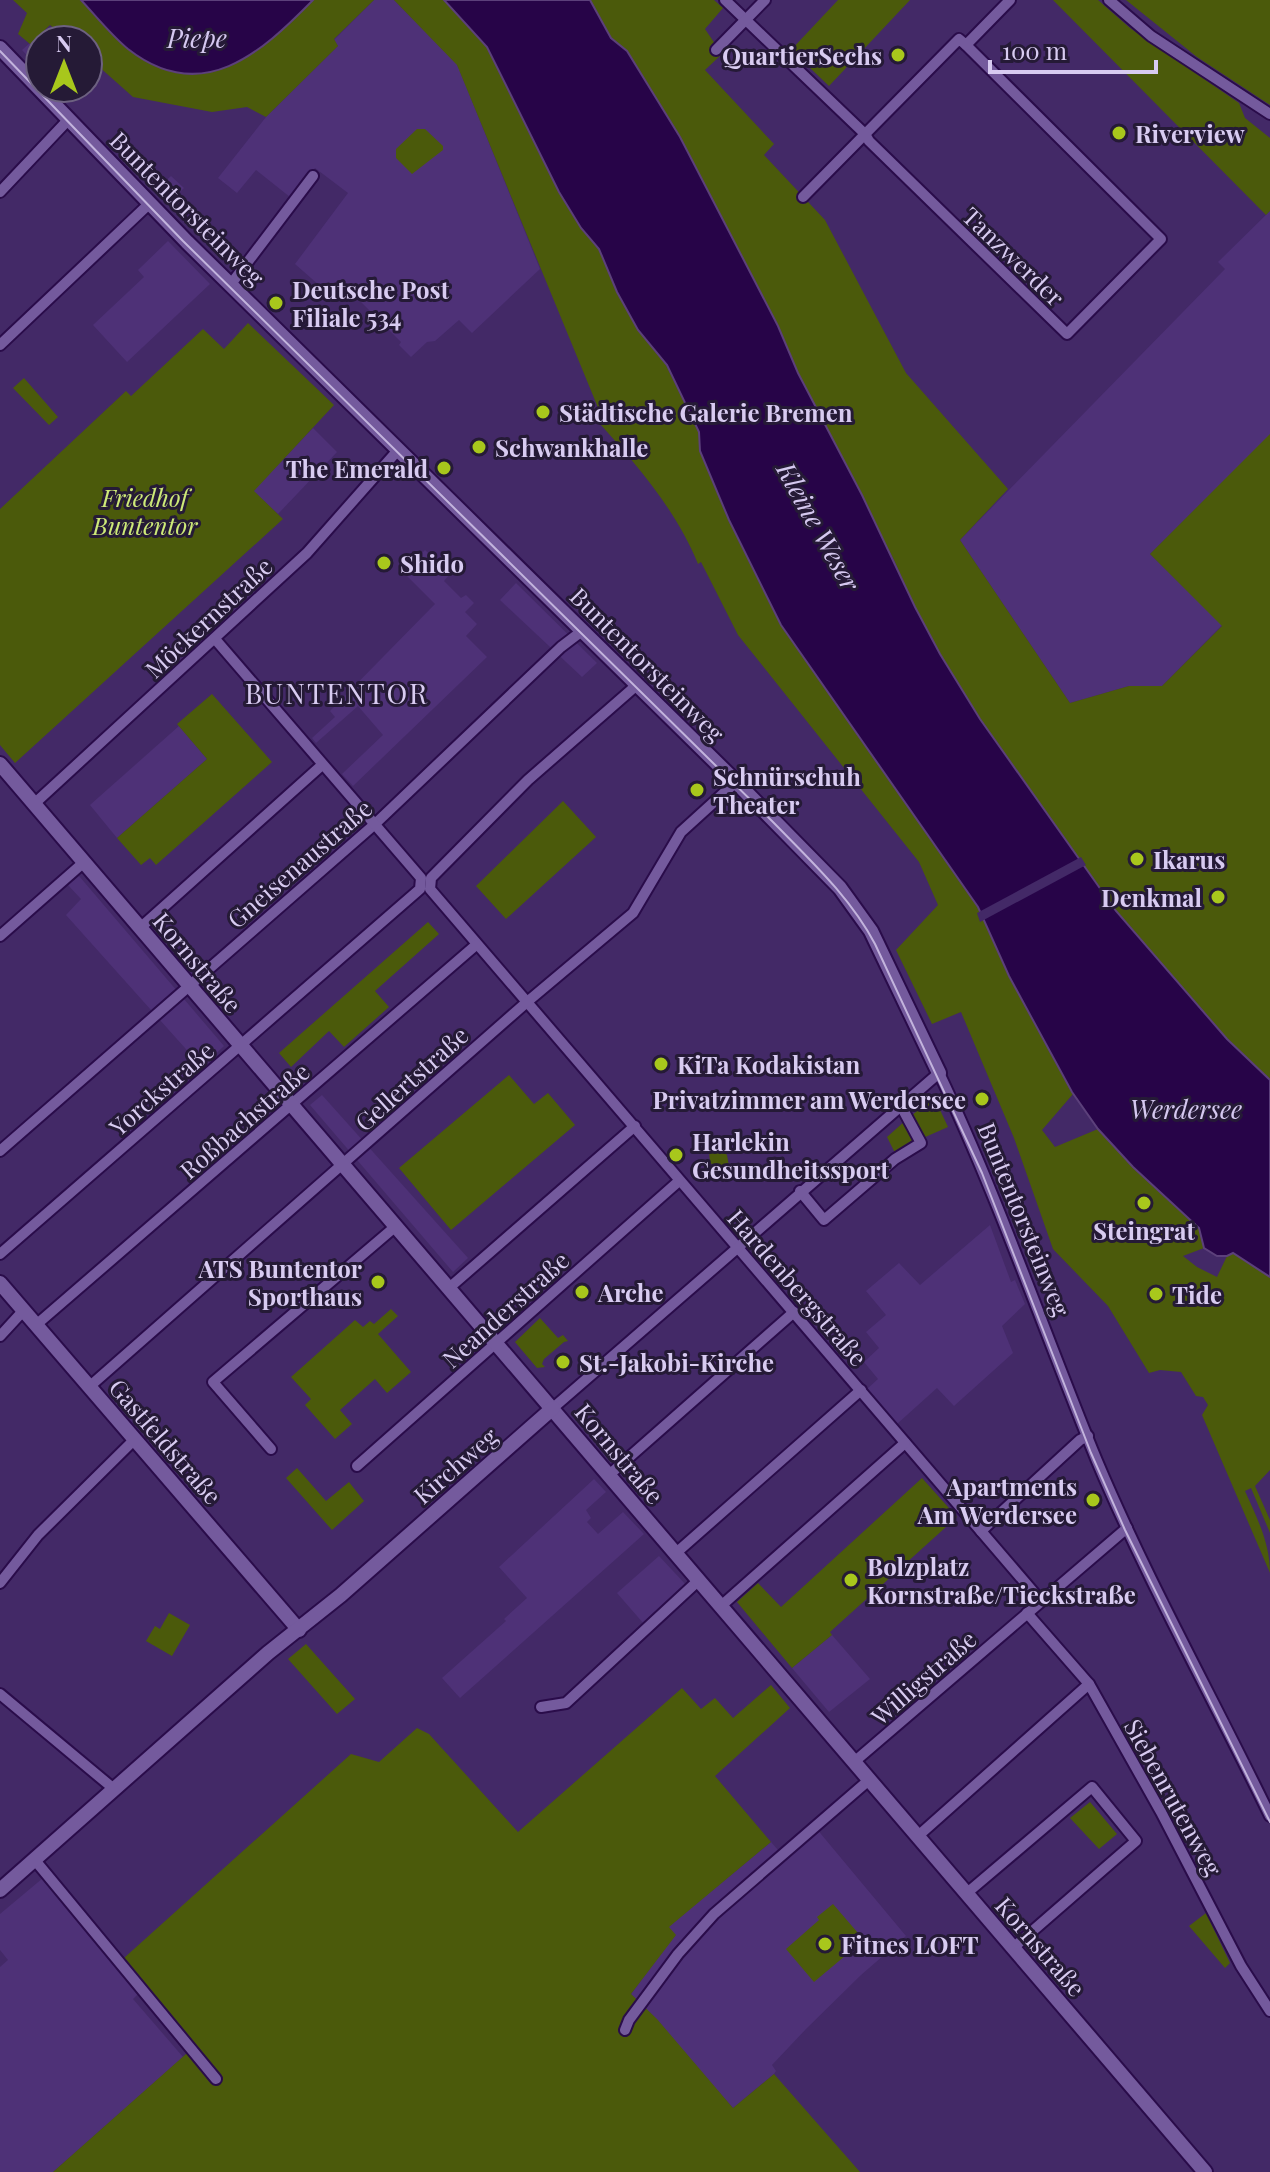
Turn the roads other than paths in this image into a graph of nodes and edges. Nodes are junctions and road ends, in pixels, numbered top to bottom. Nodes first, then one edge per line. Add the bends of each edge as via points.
1 (725, 0) edge
2 (765, 0) edge
3 (1010, 0) edge
4 (1109, 0) edge
5 (746, 20) junction
6 (966, 45) junction
7 (1, 50) edge
8 (716, 50) dead end
9 (1270, 114) edge
10 (69, 119) junction
11 (865, 134) junction
12 (313, 176) dead end
13 (0, 192) edge
14 (803, 197) dead end
15 (150, 203) junction
16 (231, 284) junction
17 (0, 345) edge
18 (399, 449) junction
19 (582, 631) junction
20 (215, 639) junction
21 (638, 684) junction
22 (322, 765) junction
23 (2, 770) edge
24 (736, 782) junction
25 (34, 804) junction
26 (375, 824) junction
27 (83, 863) junction
28 (425, 889) junction
29 (140, 928) junction
30 (0, 936) edge
31 (476, 945) junction
32 (190, 985) junction
33 (527, 1002) junction
34 (240, 1045) junction
35 (939, 1073) junction
36 (292, 1105) junction
37 (901, 1106) junction
38 (635, 1126) junction
39 (0, 1151) edge
40 (344, 1165) junction
41 (679, 1181) junction
42 (800, 1191) junction
43 (396, 1226) junction
44 (738, 1248) junction
45 (0, 1254) edge
46 (0, 1283) edge
47 (449, 1288) junction
48 (24, 1310) junction
49 (794, 1312) junction
50 (36, 1325) junction
51 (0, 1336) edge
52 (497, 1343) junction
53 (89, 1387) junction
54 (861, 1390) junction
55 (553, 1408) junction
56 (1088, 1436) junction
57 (135, 1439) junction
58 (905, 1443) junction
59 (271, 1449) dead end
60 (357, 1466) dead end
61 (609, 1475) junction
62 (1127, 1528) junction
63 (981, 1531) junction
64 (676, 1553) junction
65 (699, 1580) junction
66 (0, 1583) edge
67 (1041, 1601) junction
68 (721, 1606) junction
69 (1027, 1613) junction
70 (299, 1630) junction
71 (1089, 1684) junction
72 (0, 1694) edge
73 (541, 1707) dead end
74 (854, 1762) junction
75 (869, 1780) junction
76 (114, 1789) junction
77 (1270, 1816) edge
78 (918, 1836) junction
79 (34, 1859) junction
80 (0, 1890) edge
81 (967, 1893) junction
82 (1013, 1948) junction
83 (1270, 2011) edge
84 (625, 2030) dead end
85 (216, 2079) dead end
86 (1205, 2172) edge

1 - 5 street, Tanzwerder
2 - 5 street
3 - 6 street
4 - 9 street via 1151,36
5 - 8 street
5 - 11 street, Tanzwerder
6 - 11 street via 959,39
6 - 11 street, Tanzwerder via 1161,239 1067,334
7 - 10 street, Buntentorsteinweg
10 - 13 street
10 - 15 street, Buntentorsteinweg
11 - 14 street
12 - 16 street
15 - 16 street, Buntentorsteinweg
15 - 17 street
16 - 18 street, Buntentorsteinweg
18 - 19 street, Buntentorsteinweg
18 - 20 street, Möckernstraße via 307,553
19 - 21 street, Buntentorsteinweg
19 - 26 street, Gneisenaustraße
20 - 22 street, Hardenbergstraße
20 - 25 street, Möckernstraße
21 - 24 street, Buntentorsteinweg
21 - 28 street, Yorckstraße via 528,780
22 - 26 street, Hardenbergstraße
22 - 29 street
23 - 25 street, Kornstraße
24 - 33 street, Gellertstraße via 681,832 633,913
24 - 35 street, Buntentorsteinweg via 856,908
25 - 27 street, Kornstraße
26 - 28 street, Hardenbergstraße
26 - 32 street, Gneisenaustraße
27 - 29 street, Kornstraße
27 - 30 street
28 - 31 street, Hardenbergstraße
28 - 34 street, Yorckstraße
29 - 32 street, Kornstraße
31 - 33 street, Hardenbergstraße
31 - 36 street, Roßbachstraße
32 - 34 street, Kornstraße
32 - 39 street, Gneisenaustraße
33 - 38 street, Hardenbergstraße
33 - 40 street, Gellertstraße
34 - 36 street, Kornstraße
34 - 45 street, Yorckstraße
35 - 37 street, Kirchweg
35 - 56 street, Buntentorsteinweg
36 - 40 street, Kornstraße
36 - 50 street, Roßbachstraße
37 - 42 street, Kirchweg
37 - 42 street via 921,1143 824,1220
38 - 41 street, Hardenbergstraße
38 - 47 street
40 - 43 street, Kornstraße
40 - 53 street, Gellertstraße
41 - 44 street, Hardenbergstraße
41 - 52 street, Neanderstraße
42 - 44 street, Kirchweg
43 - 47 street, Kornstraße
43 - 59 street via 213,1382
44 - 49 street, Hardenbergstraße
44 - 55 street, Kirchweg
46 - 48 street, Gastfeldstraße
47 - 52 street, Kornstraße
48 - 50 street, Gastfeldstraße
48 - 51 street
49 - 54 street, Hardenbergstraße
49 - 61 street
50 - 53 street, Gastfeldstraße
52 - 55 street, Kornstraße
52 - 60 street, Neanderstraße
53 - 57 street, Gastfeldstraße
54 - 58 street, Hardenbergstraße
54 - 64 street
55 - 61 street, Kornstraße
55 - 70 street, Kirchweg
56 - 62 street, Buntentorsteinweg
56 - 63 street
57 - 66 street via 38,1535
57 - 70 street, Gastfeldstraße
58 - 63 street, Hardenbergstraße
58 - 68 street
61 - 64 street, Kornstraße
62 - 67 street, Willigstraße
62 - 77 street, Buntentorsteinweg
63 - 67 street, Hardenbergstraße
64 - 65 street, Kornstraße
65 - 68 street, Kornstraße
65 - 73 street via 566,1703
67 - 69 street, Willigstraße
68 - 74 street, Kornstraße
69 - 71 street, Siebenrutenweg
69 - 74 street, Willigstraße
70 - 76 street, Kirchweg
71 - 78 street
71 - 83 street, Siebenrutenweg
72 - 76 street
74 - 75 street, Kornstraße
75 - 78 street, Kornstraße
75 - 84 street via 714,1914 678,1954
76 - 79 street, Kirchweg
78 - 81 street, Kornstraße
79 - 80 street, Kirchweg
79 - 85 street
81 - 82 street, Kornstraße
81 - 82 street via 1092,1787 1136,1841
82 - 86 street, Kornstraße

